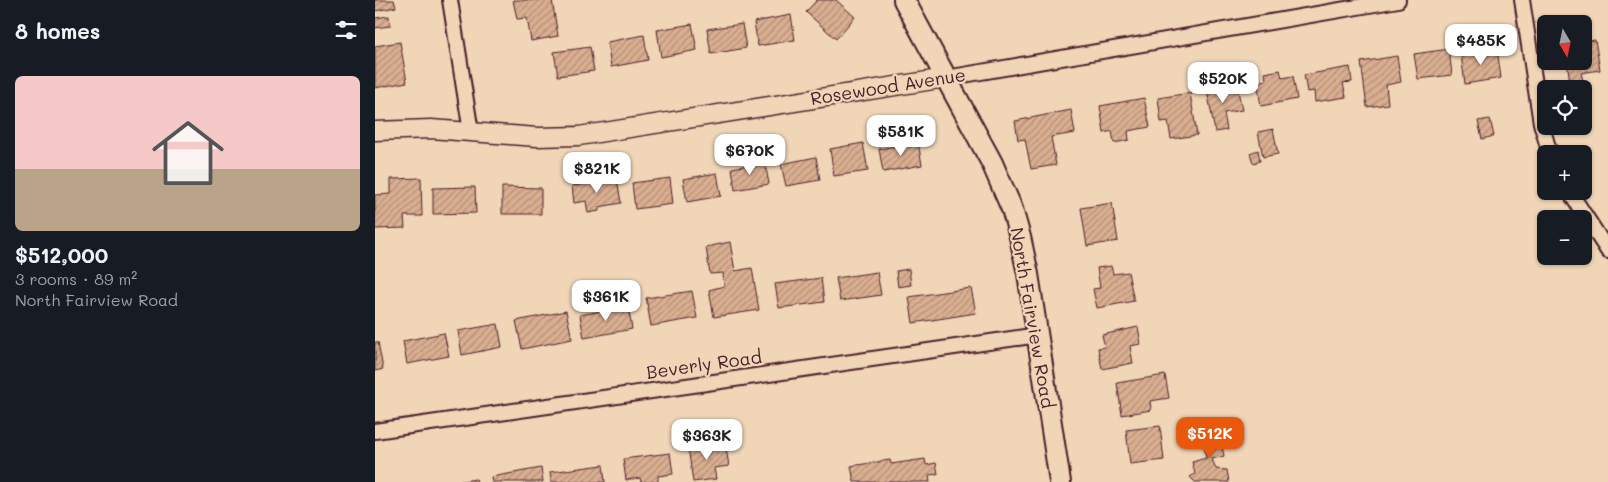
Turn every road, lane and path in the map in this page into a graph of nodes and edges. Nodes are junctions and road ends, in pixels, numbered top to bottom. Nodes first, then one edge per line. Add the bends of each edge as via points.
1 (450, 0) edge
2 (904, 0) edge
3 (1398, 0) edge
4 (1522, 0) edge
5 (1323, 6) edge
6 (946, 78) junction
7 (375, 131) edge
8 (471, 132) junction
9 (1547, 145) edge
10 (1575, 200) edge
11 (1608, 251) edge
12 (1038, 335) junction
13 (375, 431) edge
14 (1060, 482) edge

1 - 8 street
2 - 6 main road, North Fairview Road
3 - 5 street, Rosewood Avenue
4 - 9 street
5 - 6 street, Rosewood Avenue
6 - 8 street, Rosewood Avenue via 579,136 537,137
6 - 12 main road, North Fairview Road via 1012,209 1021,237
7 - 8 street, Rosewood Avenue
10 - 11 street
12 - 13 street, Beverly Road
12 - 14 main road, North Fairview Road

